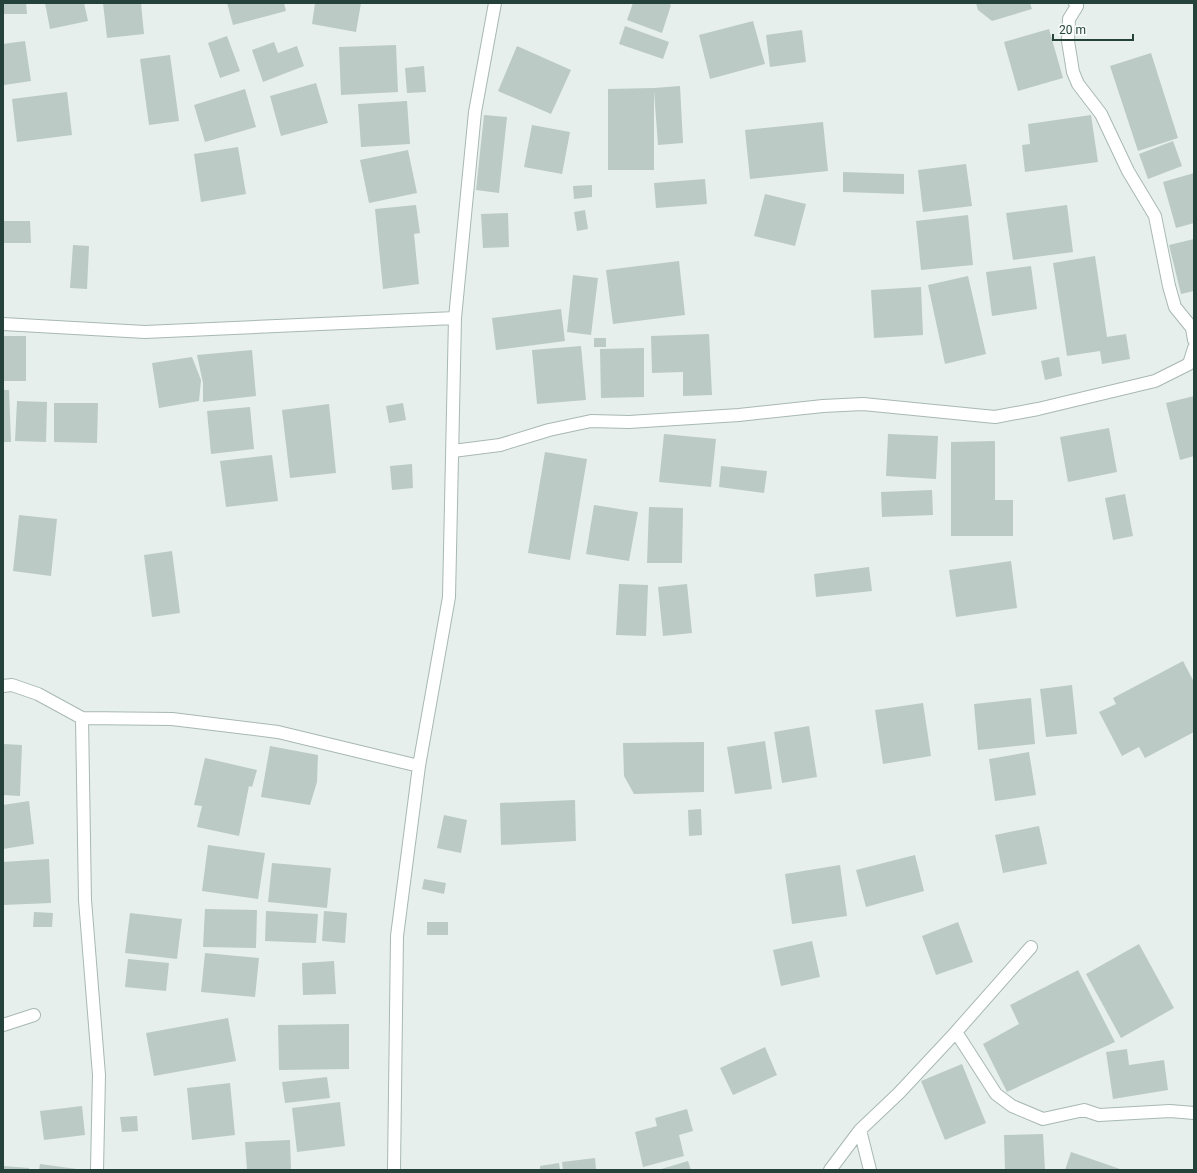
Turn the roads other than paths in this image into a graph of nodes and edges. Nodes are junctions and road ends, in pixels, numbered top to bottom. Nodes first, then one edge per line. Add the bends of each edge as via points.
1 (495, 3) edge
2 (1075, 3) edge
3 (455, 318) junction
4 (3, 324) edge
5 (1194, 340) edge
6 (1194, 348) edge
7 (453, 451) junction
8 (3, 686) edge
9 (82, 718) junction
10 (419, 766) junction
11 (1031, 947) dead end
12 (34, 1015) dead end
13 (3, 1025) edge
14 (956, 1032) junction
15 (1194, 1113) edge
16 (860, 1130) junction
17 (97, 1170) edge
18 (394, 1170) edge
19 (830, 1170) edge
20 (870, 1170) edge

1 - 3 street via 475,112
2 - 5 street via 1077,6 1069,19 1068,40 1075,78 1101,114 1128,170 1155,216 1168,286 1175,308 1192,328
3 - 4 street via 146,332
3 - 7 street
6 - 7 street via 1189,364 1156,381 995,417 863,404 823,406 739,415 629,422 591,421 549,430 500,445
7 - 10 street via 449,597
8 - 9 street via 12,685 38,694
9 - 10 street via 172,719 278,732
9 - 17 street via 85,900 99,1075
10 - 18 street via 397,936
11 - 14 street
12 - 13 street
14 - 15 street via 996,1094 1012,1106 1043,1119 1084,1110 1099,1115 1170,1111
14 - 16 street
16 - 19 street
16 - 20 street

